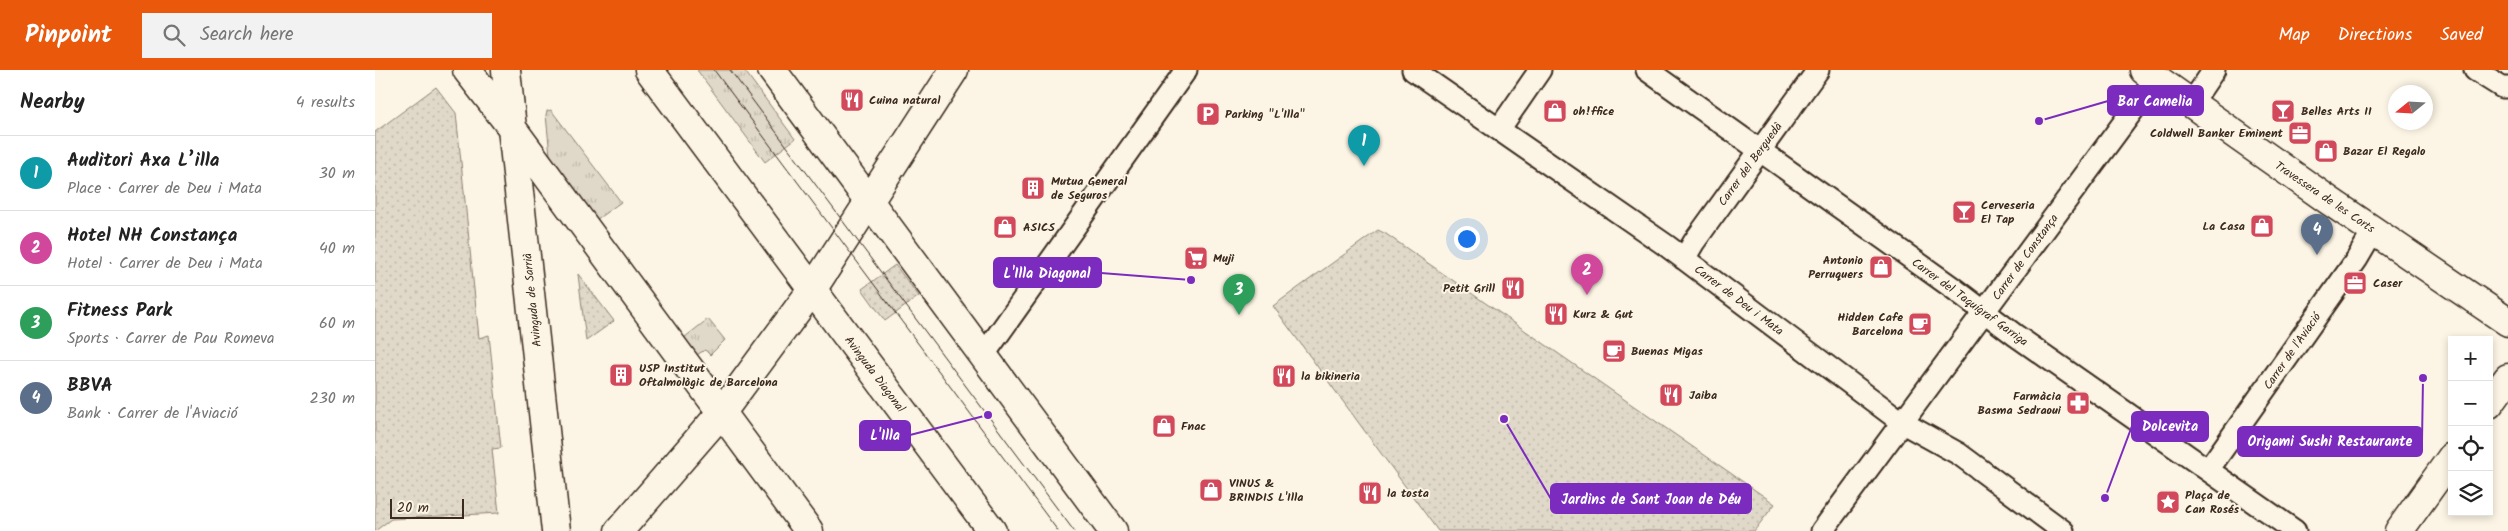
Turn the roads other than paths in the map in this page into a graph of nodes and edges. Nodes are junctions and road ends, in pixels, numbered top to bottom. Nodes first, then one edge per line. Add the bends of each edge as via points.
1 (467, 70) edge
2 (506, 70) edge
3 (649, 70) edge
4 (772, 70) edge
5 (954, 70) edge
6 (1186, 70) edge
7 (1413, 70) edge
8 (1540, 70) edge
9 (1647, 70) edge
10 (1817, 70) edge
11 (2214, 70) edge
12 (2475, 70) edge
13 (2150, 75) edge
14 (2508, 87) edge
15 (2191, 104) junction
16 (512, 128) junction
17 (1500, 128) junction
18 (1760, 150) junction
19 (870, 200) junction
20 (2374, 230) junction
21 (1684, 259) junction
22 (812, 290) junction
23 (1985, 312) junction
24 (2508, 322) edge
25 (983, 356) junction
26 (2508, 378) edge
27 (2493, 399) edge
28 (722, 412) junction
29 (1903, 423) junction
30 (2448, 463) edge
31 (2208, 470) junction
32 (557, 531) edge
33 (619, 531) edge
34 (809, 531) edge
35 (992, 531) edge
36 (1113, 531) edge
37 (1822, 531) edge
38 (2063, 531) edge
39 (2295, 531) edge
40 (2399, 531) edge

1 - 16 main road
2 - 16 main road, Avinguda de Sarrià
3 - 22 main road, Avinguda Diagonal
4 - 19 main road
5 - 19 main road
6 - 25 street
7 - 17 street, Carrer de Deu i Mata
8 - 17 street
9 - 18 street, Carrer del Taquígraf Garriga
10 - 18 street, Carrer del Berguedà
11 - 15 street
12 - 14 street via 2502,87
13 - 15 main road, Travessera de les Corts
13 - 23 street, Carrer de Constança
15 - 20 main road, Travessera de les Corts
16 - 28 main road
16 - 32 main road, Avinguda de Sarrià
17 - 21 street, Carrer de Deu i Mata
18 - 21 street, Carrer del Berguedà
18 - 23 street, Carrer del Taquígraf Garriga
19 - 22 main road
19 - 25 main road
20 - 24 main road, Travessera de les Corts
20 - 31 street, Carrer de l'Aviació via 2357,259
21 - 29 street, Carrer de Deu i Mata
22 - 28 main road
22 - 35 main road, Avinguda Diagonal
23 - 29 street, Carrer de Constança
23 - 31 street, Carrer del Taquígraf Garriga
25 - 36 main road
26 - 27 main road
28 - 33 main road
28 - 34 main road
29 - 37 street, Carrer de Constança
29 - 38 street, Carrer de Deu i Mata via 1952,450
30 - 40 main road
31 - 39 street, Carrer del Taquígraf Garriga

